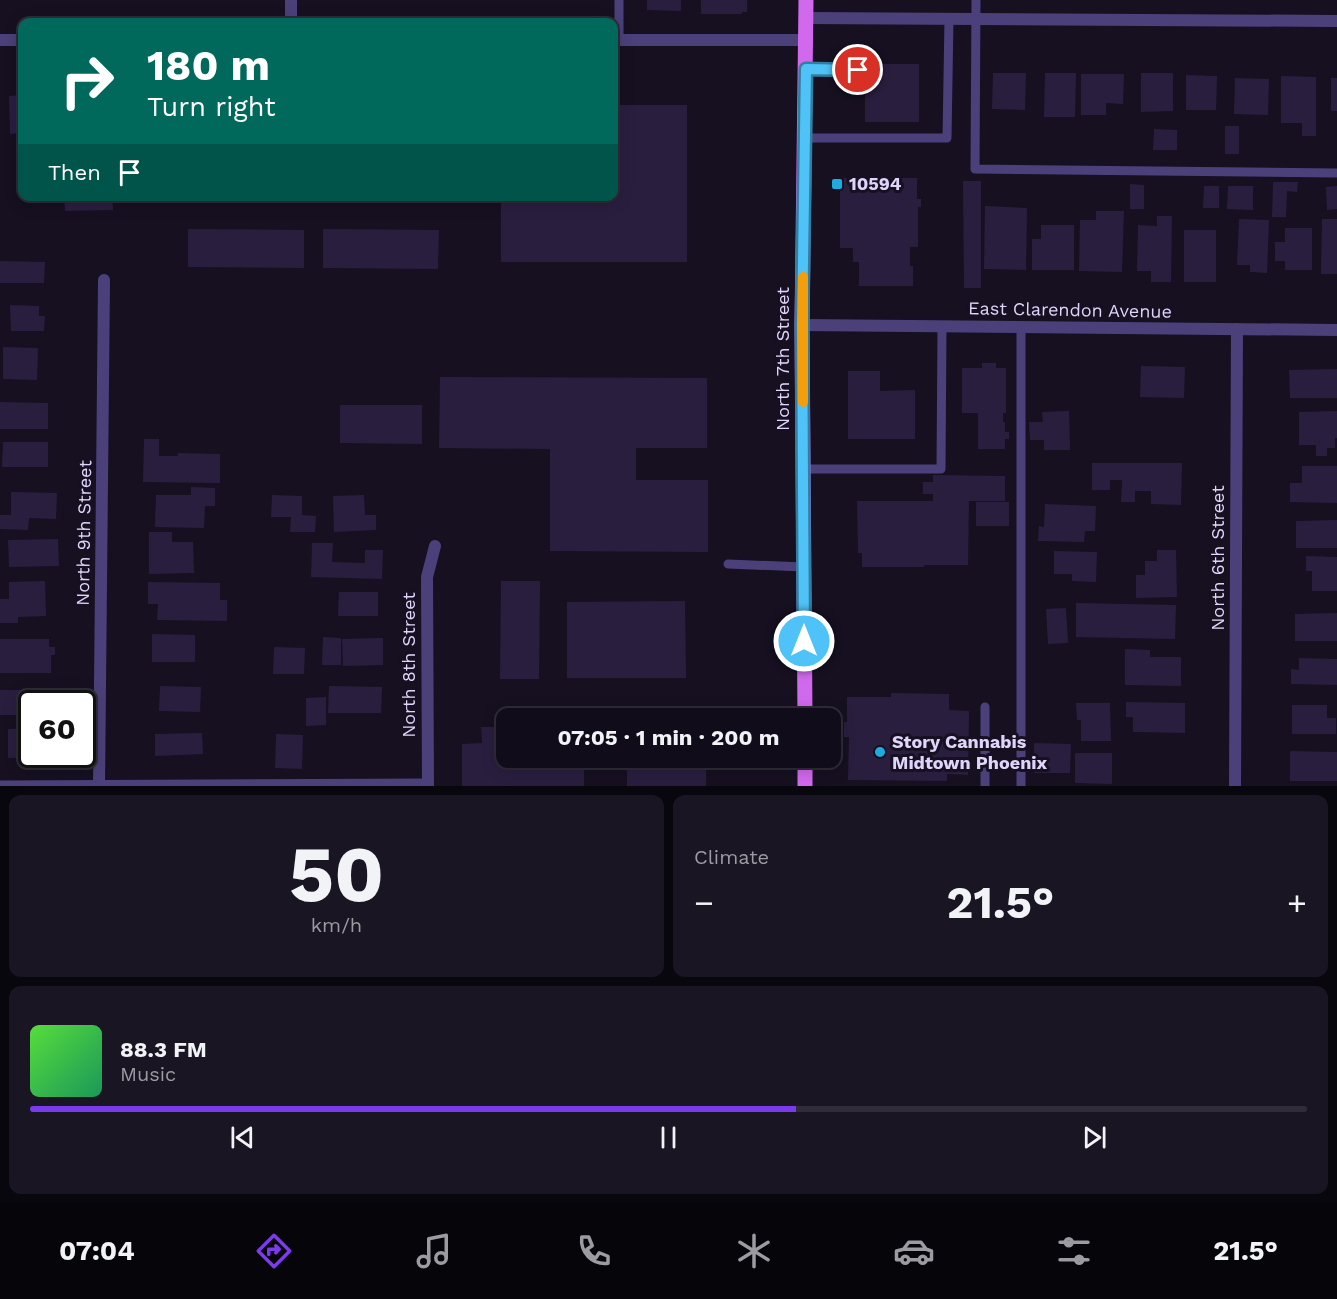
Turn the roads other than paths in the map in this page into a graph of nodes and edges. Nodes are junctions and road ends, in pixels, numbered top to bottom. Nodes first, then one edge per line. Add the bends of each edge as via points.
1 (291, 0) edge
2 (619, 0) edge
3 (806, 0) edge
4 (976, 0) edge
5 (291, 18) edge
6 (618, 18) edge
7 (806, 18) junction
8 (948, 18) junction
9 (976, 18) junction
10 (1337, 21) edge
11 (0, 40) edge
12 (18, 40) edge
13 (618, 40) edge
14 (806, 40) junction
15 (806, 69) junction
16 (858, 70) dead end
17 (805, 138) junction
18 (1337, 173) edge
19 (104, 280) dead end
20 (802, 325) junction
21 (942, 327) junction
22 (1021, 328) junction
23 (1237, 329) junction
24 (1337, 330) edge
25 (803, 469) junction
26 (435, 546) dead end
27 (729, 564) dead end
28 (804, 567) junction
29 (985, 707) dead end
30 (805, 708) edge
31 (805, 768) edge
32 (0, 784) edge
33 (99, 785) edge
34 (428, 785) edge
35 (805, 786) edge
36 (985, 786) edge
37 (1021, 786) edge
38 (1235, 786) edge

1 - 5 street
2 - 6 lane
3 - 7 main road, North 7th Street
4 - 9 lane
7 - 8 street
7 - 14 main road, North 7th Street
8 - 9 street
8 - 17 lane via 947,138
9 - 10 street
9 - 18 lane via 975,169
11 - 12 street
13 - 14 street
14 - 15 main road, North 7th Street
15 - 16 lane
15 - 17 main road, North 7th Street
17 - 20 main road, North 7th Street
19 - 33 street, North 9th Street
20 - 21 street, East Clarendon Avenue
20 - 25 main road, North 7th Street
21 - 22 street, East Clarendon Avenue
21 - 25 lane via 941,469
22 - 23 street, East Clarendon Avenue
22 - 37 lane
23 - 24 street, East Clarendon Avenue
23 - 38 street, North 6th Street
25 - 28 main road, North 7th Street
26 - 34 street, North 8th Street via 427,577
27 - 28 lane
28 - 30 main road, North 7th Street
29 - 36 lane
31 - 35 main road
32 - 33 lane
33 - 34 lane

